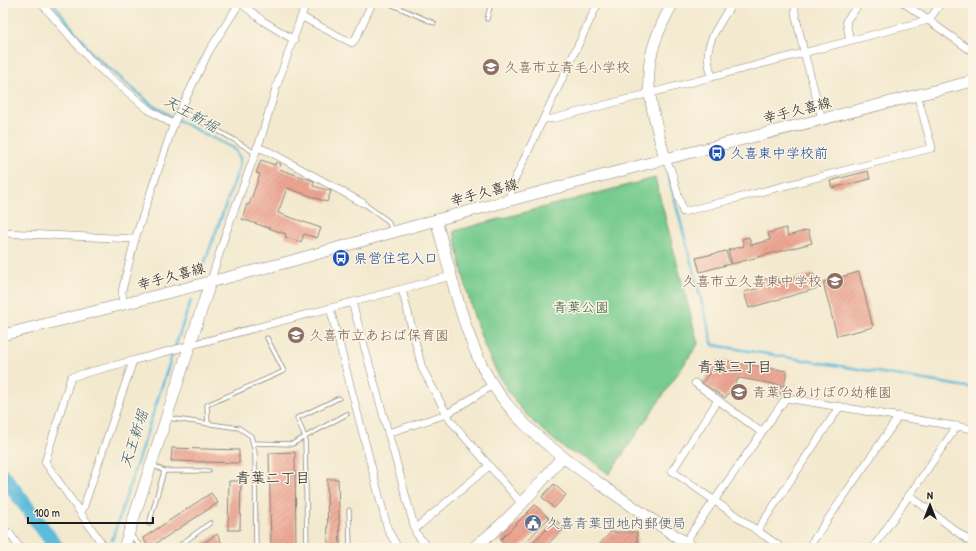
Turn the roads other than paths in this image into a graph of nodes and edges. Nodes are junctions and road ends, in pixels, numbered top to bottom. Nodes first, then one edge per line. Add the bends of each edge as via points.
1 (41, 3) edge
2 (306, 3) edge
3 (372, 3) edge
4 (388, 3) edge
5 (491, 3) edge
6 (598, 3) edge
7 (672, 3) edge
8 (732, 3) edge
9 (795, 3) edge
10 (860, 3) edge
11 (904, 3) edge
12 (942, 3) edge
13 (302, 17) junction
14 (487, 19) dead end
15 (928, 20) junction
16 (434, 23) dead end
17 (294, 40) junction
18 (850, 40) junction
19 (804, 52) junction
20 (973, 52) edge
21 (712, 77) junction
22 (973, 81) edge
23 (649, 93) junction
24 (917, 94) junction
25 (179, 113) junction
26 (822, 119) junction
27 (544, 120) junction
28 (174, 124) junction
29 (256, 150) junction
30 (665, 159) junction
31 (509, 201) junction
32 (364, 203) joint
33 (436, 220) junction
34 (393, 232) junction
35 (3, 233) edge
36 (136, 239) junction
37 (452, 276) junction
38 (212, 280) junction
39 (402, 289) junction
40 (352, 302) junction
41 (123, 304) junction
42 (330, 308) junction
43 (3, 335) edge
44 (268, 338) dead end
45 (187, 347) junction
46 (133, 361) junction
47 (695, 383) dead end
48 (493, 385) junction
49 (339, 398) dead end
50 (718, 400) junction
51 (840, 406) junction
52 (347, 414) dead end
53 (447, 414) junction
54 (898, 416) junction
55 (168, 418) junction
56 (208, 424) junction
57 (957, 426) junction
58 (973, 429) edge
59 (761, 432) junction
60 (388, 433) junction
61 (304, 437) junction
62 (253, 443) junction
63 (562, 457) junction
64 (152, 464) junction
65 (489, 466) junction
66 (164, 471) junction
67 (208, 471) dead end
68 (909, 495) junction
69 (715, 501) junction
70 (523, 505) junction
71 (349, 510) dead end
72 (80, 512) junction
73 (210, 523) dead end
74 (3, 524) edge
75 (149, 524) dead end
76 (415, 529) junction
77 (757, 531) junction
78 (129, 532) junction
79 (6, 535) edge
80 (973, 544) edge
81 (686, 546) edge
82 (874, 546) edge
83 (20, 548) edge
84 (106, 548) edge
85 (124, 548) edge
86 (142, 548) edge
87 (176, 548) edge
88 (256, 548) edge
89 (307, 548) edge
90 (350, 548) edge
91 (398, 548) edge
92 (428, 548) edge
93 (473, 548) edge
94 (782, 548) edge
95 (808, 548) edge
96 (883, 548) edge

1 - 28 street via 93,64 149,110
2 - 13 street
3 - 13 street via 352,43
4 - 16 lane
5 - 14 lane
6 - 27 street
7 - 23 main road via 651,49
8 - 21 street via 708,49
9 - 19 street
10 - 18 street via 846,21
11 - 15 street
12 - 15 street
13 - 17 street
15 - 18 street
15 - 20 street
17 - 25 street via 239,4 208,51
17 - 29 street
18 - 19 street
19 - 21 street
19 - 26 street
21 - 23 street
22 - 24 main road, 幸手久喜線
23 - 27 street
23 - 30 main road
24 - 26 main road, 幸手久喜線
24 - 30 street via 932,148 683,212 671,170
25 - 28 street
25 - 29 lane
26 - 30 main road, 幸手久喜線
27 - 31 street via 512,185
28 - 36 street
29 - 32 street via 270,152
29 - 38 street via 225,235
30 - 31 main road, 幸手久喜線
31 - 33 main road, 幸手久喜線
32 - 34 lane via 388,221
33 - 34 main road, 幸手久喜線
33 - 37 main road
34 - 38 main road, 幸手久喜線 via 284,263
35 - 36 street
36 - 41 street via 122,291
37 - 39 street
37 - 48 main road via 465,327
38 - 41 main road, 幸手久喜線
38 - 45 main road
39 - 40 street
39 - 53 street via 422,368
40 - 42 street
40 - 60 street
41 - 43 main road, 幸手久喜線
42 - 45 street
42 - 91 street via 388,530
44 - 56 lane via 284,371 207,405
45 - 46 street
45 - 55 main road
46 - 72 street
46 - 72 street via 71,377 45,462
47 - 50 street
48 - 53 street
48 - 63 main road via 522,424
49 - 61 lane via 297,418
50 - 59 street
50 - 69 street via 672,471
51 - 54 street
51 - 59 street via 786,398
51 - 77 street
52 - 61 lane
53 - 60 street
53 - 65 street
54 - 57 street
54 - 95 street
55 - 56 lane
55 - 64 main road
56 - 62 lane via 239,428 250,436
57 - 58 street
57 - 68 street
59 - 69 street
60 - 76 street
61 - 62 lane via 292,444
61 - 89 lane
62 - 88 lane
63 - 70 main road
63 - 81 main road
64 - 66 lane
64 - 78 main road
65 - 70 street
65 - 76 street
66 - 67 lane
66 - 75 lane
68 - 80 street
68 - 82 street
69 - 77 street
69 - 81 street
70 - 93 main road via 503,525
71 - 90 lane
72 - 84 street
73 - 87 lane
74 - 79 lane
76 - 92 street
77 - 94 street
78 - 85 main road
78 - 86 lane
79 - 83 street
82 - 96 street

